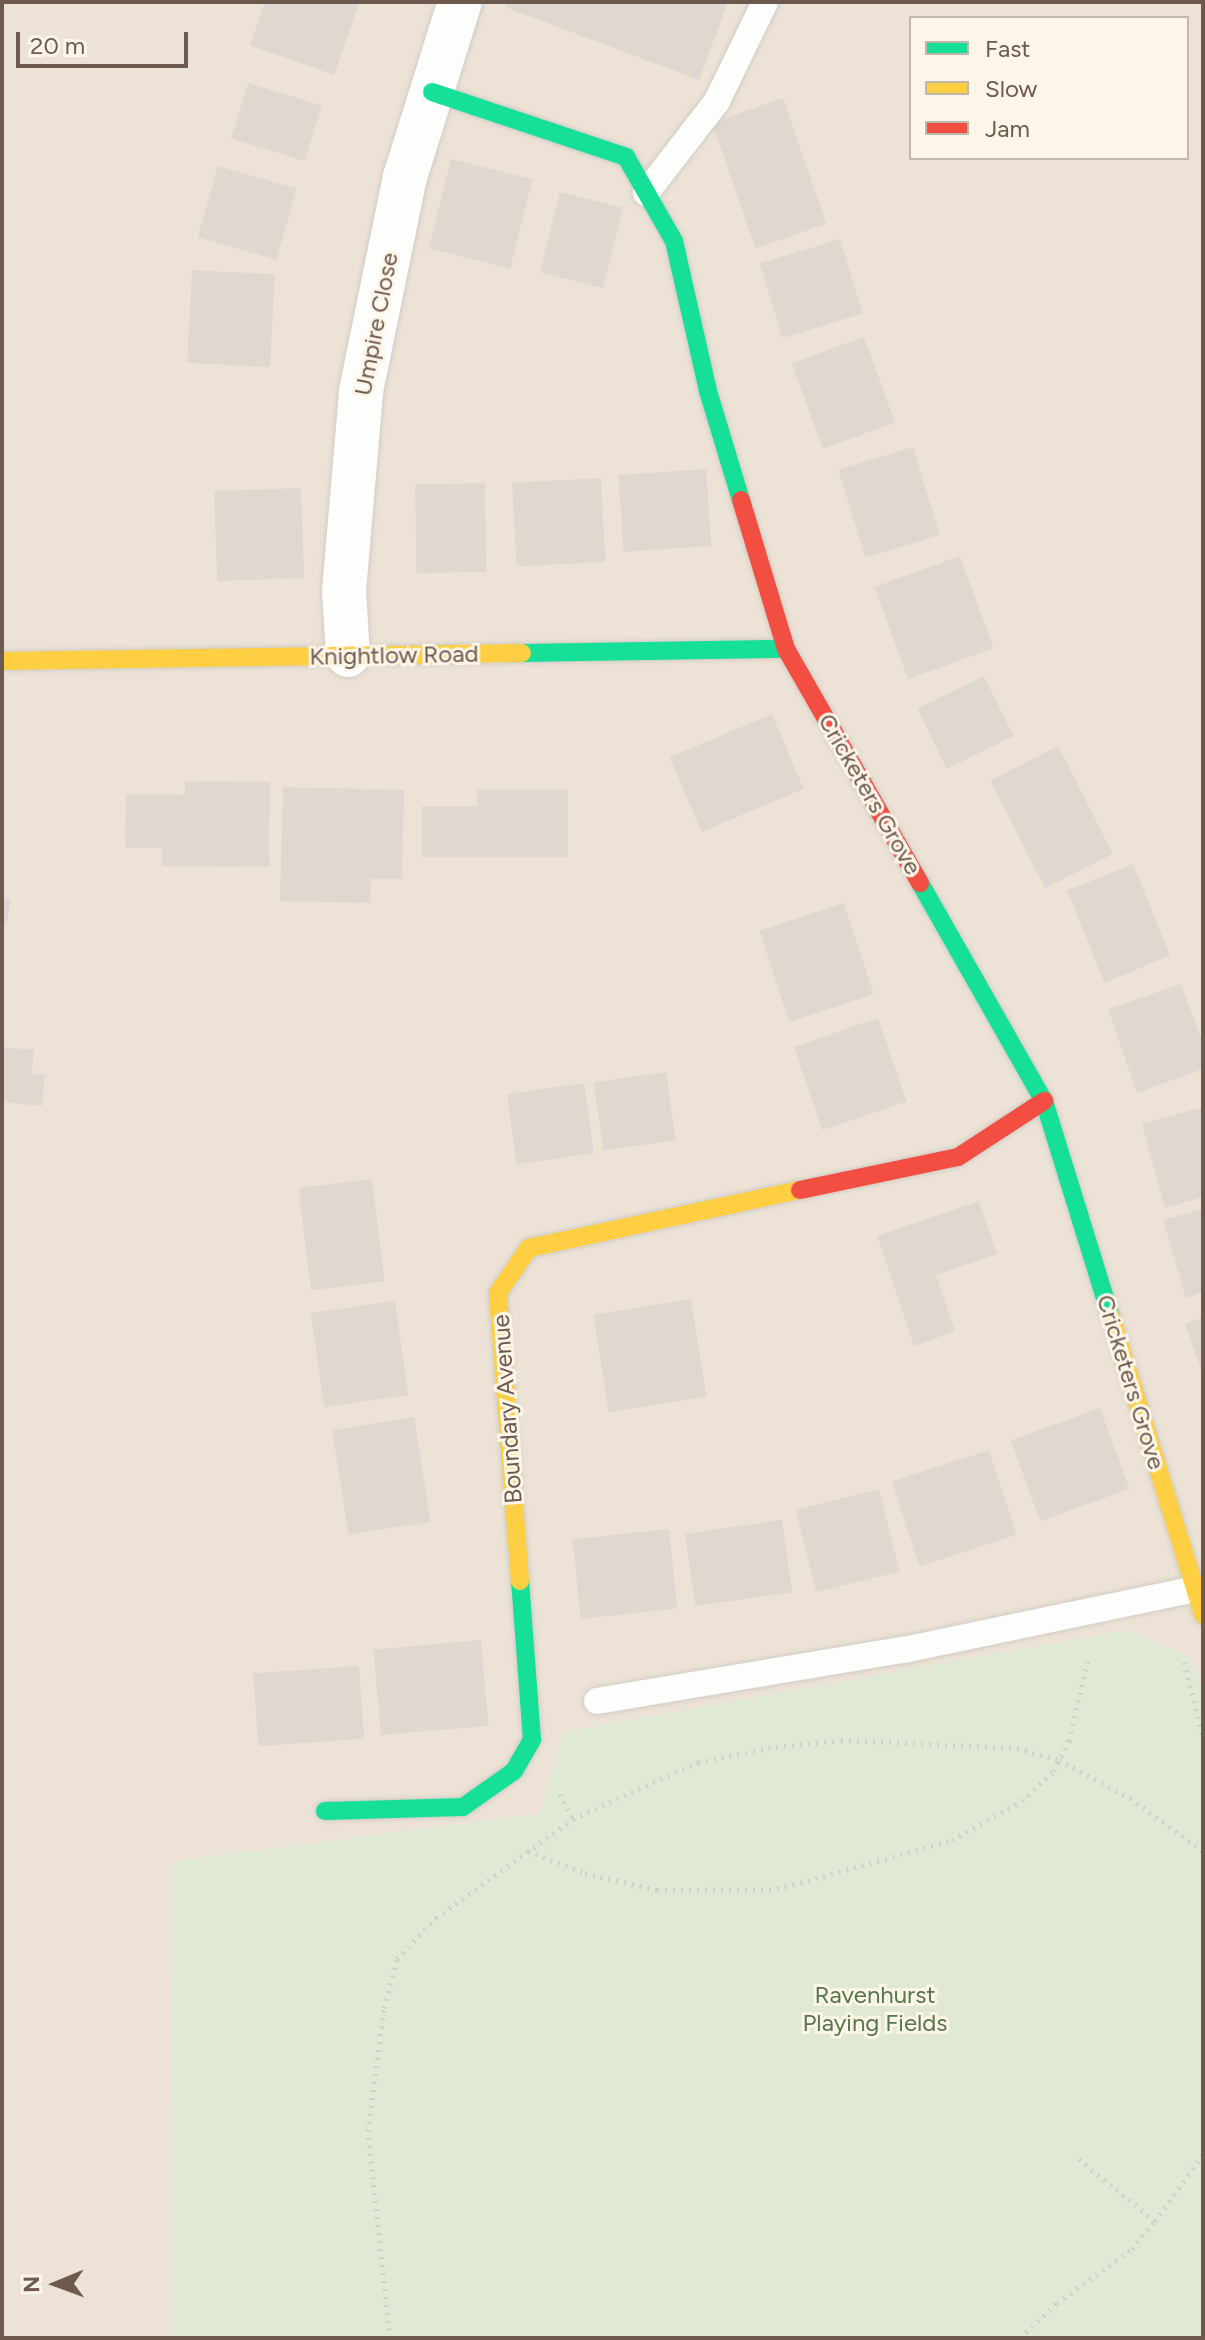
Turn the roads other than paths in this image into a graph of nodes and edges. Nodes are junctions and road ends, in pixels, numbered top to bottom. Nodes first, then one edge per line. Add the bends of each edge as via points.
1 (460, 2) edge
2 (765, 2) edge
3 (432, 92) junction
4 (646, 193) junction
5 (786, 649) junction
6 (348, 655) junction
7 (2, 661) edge
8 (1044, 1101) junction
9 (1195, 1589) junction
10 (1203, 1615) edge
11 (597, 1701) dead end
12 (325, 1811) dead end

1 - 3 street, Umpire Close
2 - 4 lane via 717,101
3 - 4 street, Cricketers Grove via 626,157
3 - 6 street, Umpire Close via 405,177 361,391 344,591
4 - 5 street, Cricketers Grove via 674,241 708,391
5 - 6 street, Knightlow Road
5 - 8 street, Cricketers Grove
6 - 7 street, Knightlow Road
8 - 9 street, Cricketers Grove
8 - 12 street, Boundary Avenue via 958,1157 529,1248 498,1293 532,1740 514,1771 463,1807
9 - 10 street, Cricketers Grove
9 - 11 lane via 903,1650

